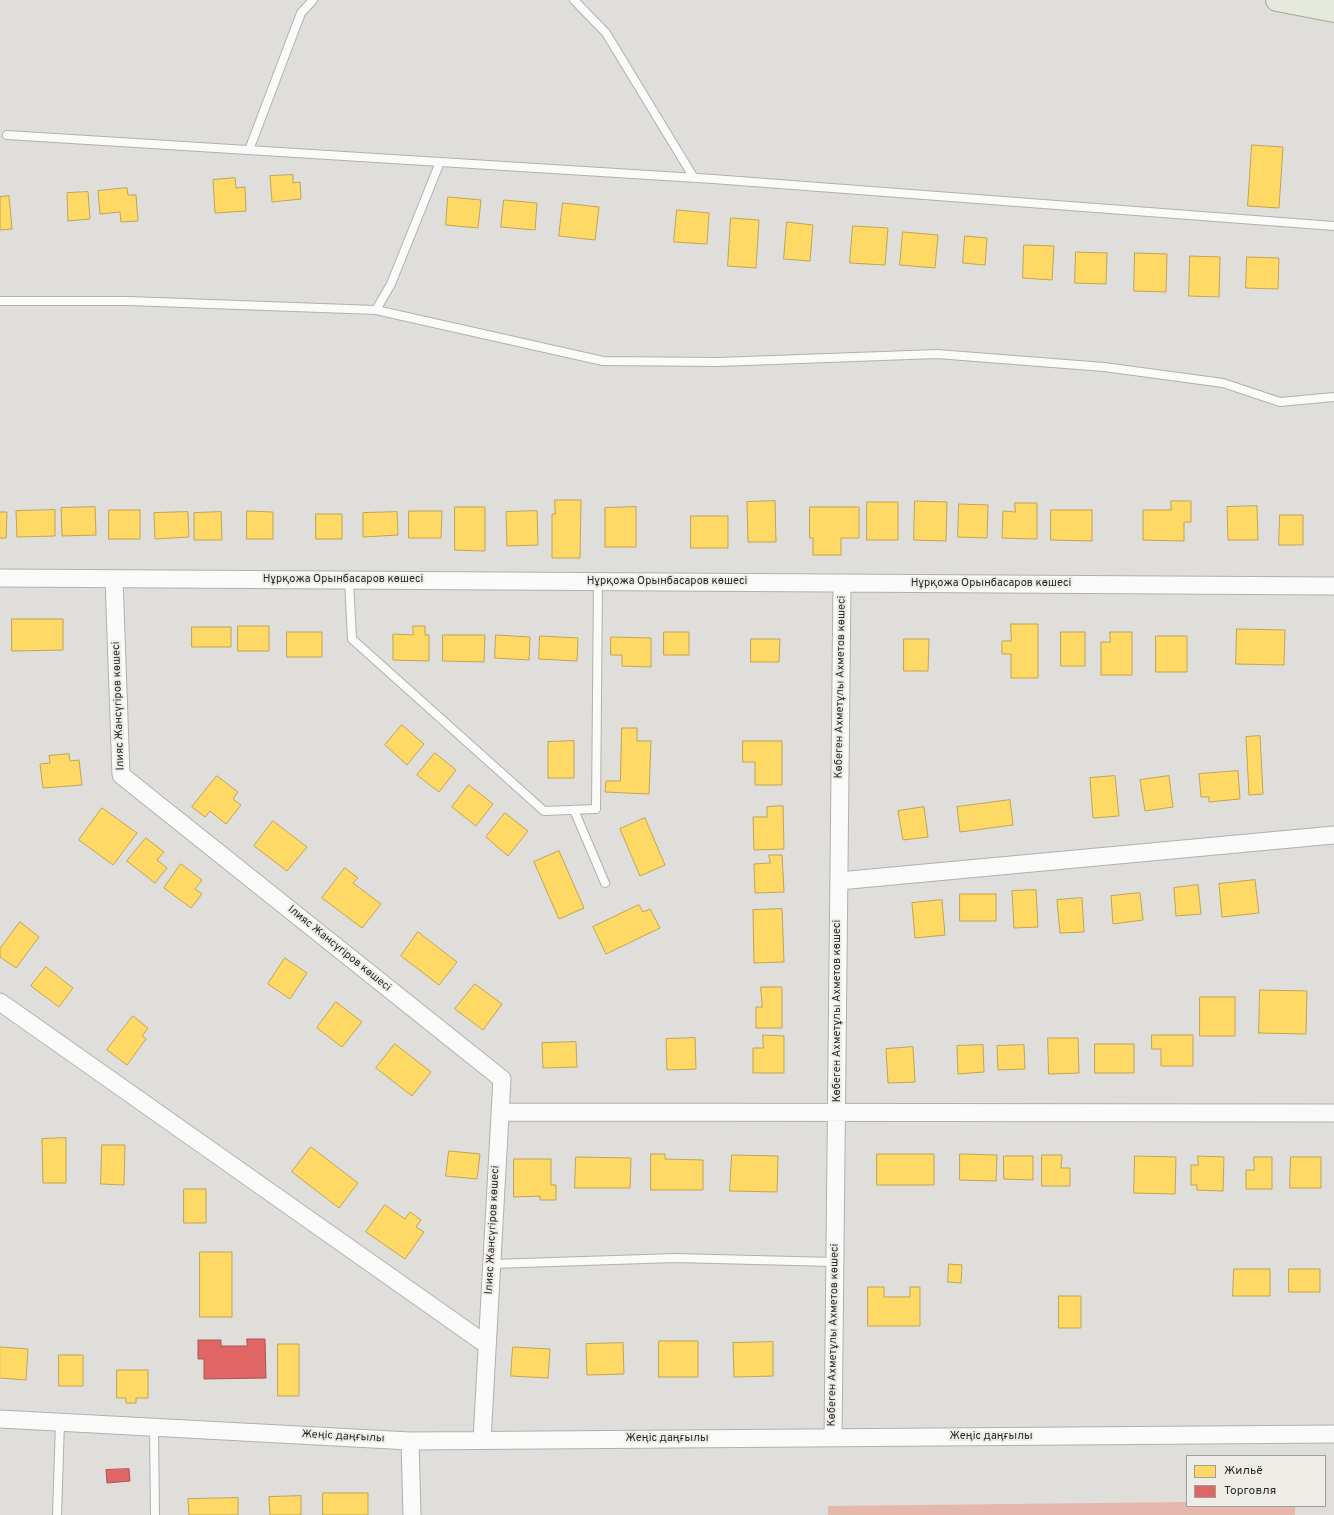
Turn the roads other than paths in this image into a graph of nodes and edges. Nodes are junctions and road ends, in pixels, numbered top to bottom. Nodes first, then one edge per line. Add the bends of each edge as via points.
1 (313, 0) edge
2 (574, 0) edge
3 (1277, 0) edge
4 (1334, 12) edge
5 (7, 135) dead end
6 (249, 150) junction
7 (440, 162) junction
8 (694, 178) junction
9 (1334, 226) edge
10 (0, 301) edge
11 (376, 310) junction
12 (1334, 397) edge
13 (0, 578) edge
14 (114, 579) junction
15 (349, 580) junction
16 (598, 582) junction
17 (842, 583) junction
18 (1334, 586) edge
19 (574, 810) junction
20 (1334, 834) edge
21 (839, 881) junction
22 (605, 883) dead end
23 (0, 1002) edge
24 (500, 1112) junction
25 (837, 1113) junction
26 (1334, 1113) edge
27 (834, 1262) junction
28 (492, 1264) junction
29 (487, 1345) junction
30 (0, 1419) edge
31 (60, 1422) junction
32 (154, 1427) junction
33 (1334, 1434) edge
34 (833, 1438) junction
35 (482, 1440) junction
36 (410, 1441) junction
37 (57, 1515) edge
38 (155, 1515) edge
39 (412, 1515) edge

1 - 6 lane via 301,13
2 - 8 lane via 606,33
3 - 4 main road
5 - 6 lane
6 - 7 lane
7 - 8 lane
7 - 11 lane via 391,284
8 - 9 lane
10 - 11 lane via 129,301
11 - 12 lane via 602,361 718,362 937,354 1104,366 1223,383 1280,402
13 - 14 street, Нұрқожа Орынбасаров көшесі
14 - 15 street, Нұрқожа Орынбасаров көшесі
14 - 24 street, Ілияс Жансүгіров көшесі via 121,775 502,1079
15 - 16 street, Нұрқожа Орынбасаров көшесі
15 - 19 lane via 352,639 544,811
16 - 17 street, Нұрқожа Орынбасаров көшесі
16 - 19 lane via 596,809
17 - 18 street, Нұрқожа Орынбасаров көшесі
17 - 21 street, Көбеген Ахметұлы Ахметов көшесі
19 - 22 lane
20 - 21 street
21 - 25 street, Көбеген Ахметұлы Ахметов көшесі
23 - 29 street
24 - 25 street
24 - 28 street, Ілияс Жансүгіров көшесі
25 - 26 street
25 - 27 street, Көбеген Ахметұлы Ахметов көшесі
27 - 28 lane via 675,1258
27 - 34 street, Көбеген Ахметұлы Ахметов көшесі
28 - 29 street, Ілияс Жансүгіров көшесі
29 - 35 street, Ілияс Жансүгіров көшесі
30 - 31 street, Жеңіс даңғылы
31 - 32 street, Жеңіс даңғылы
31 - 37 lane
32 - 36 street, Жеңіс даңғылы
32 - 38 lane
33 - 34 street, Жеңіс даңғылы
34 - 35 street, Жеңіс даңғылы
35 - 36 street, Жеңіс даңғылы
36 - 39 street

